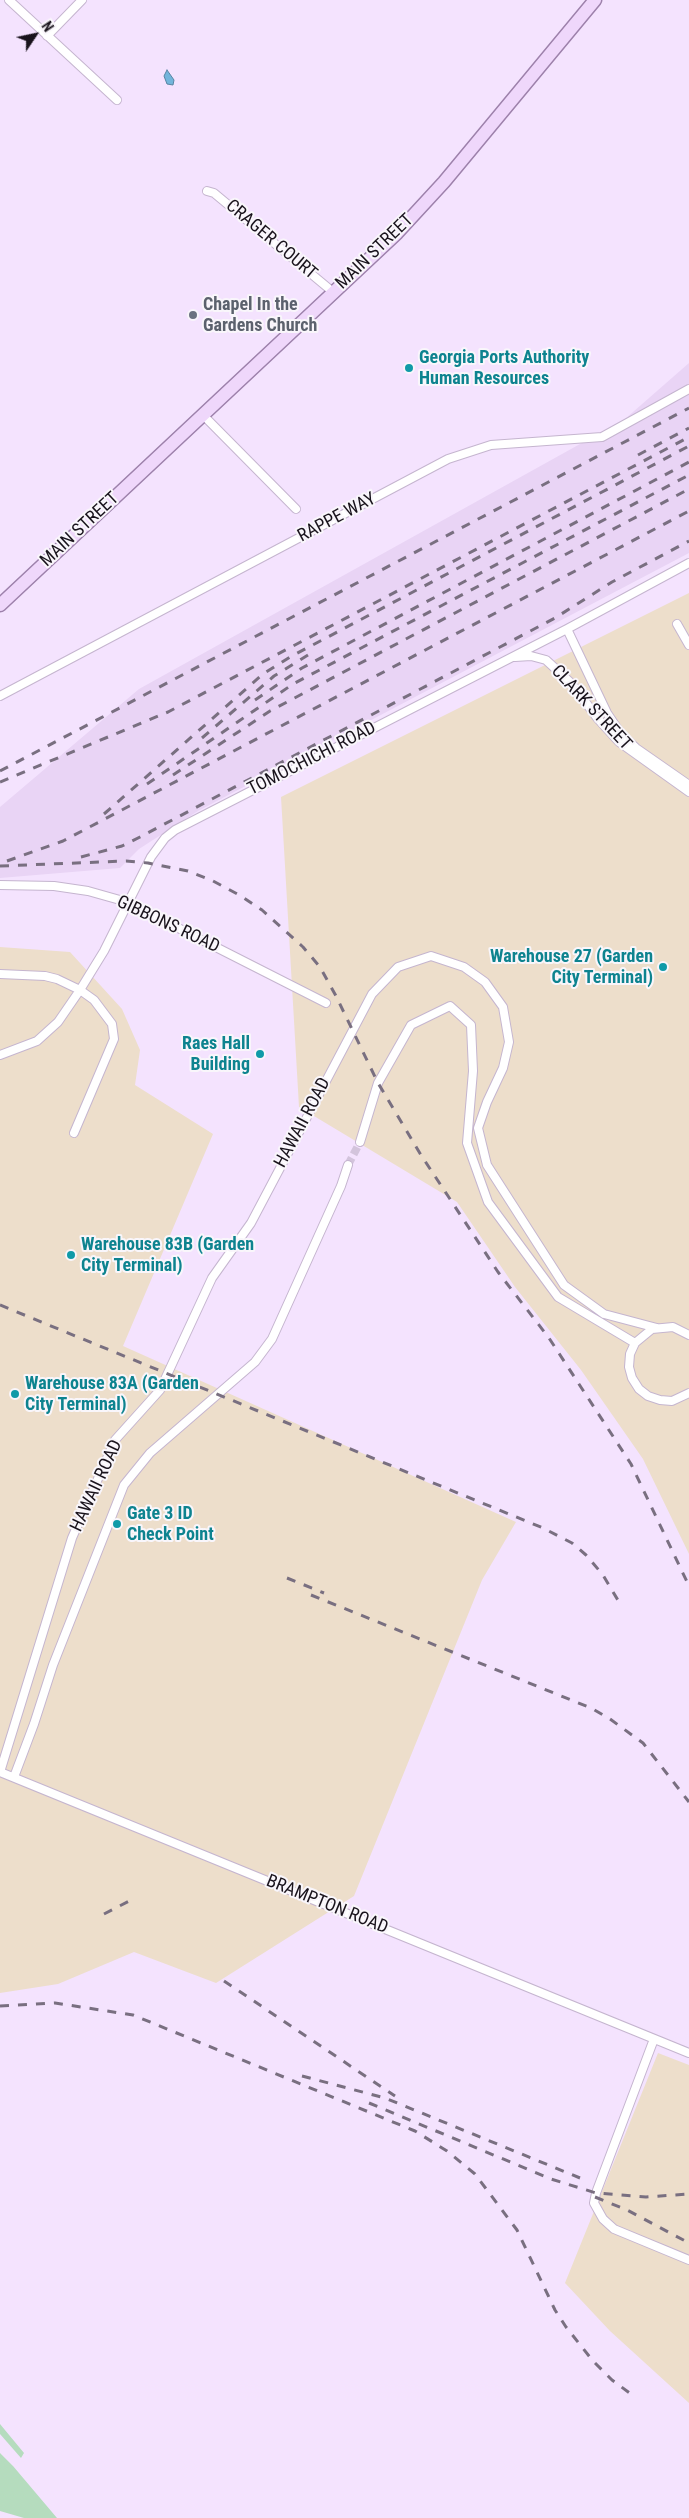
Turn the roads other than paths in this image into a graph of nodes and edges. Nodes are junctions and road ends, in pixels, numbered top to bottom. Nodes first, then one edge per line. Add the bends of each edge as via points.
1 (9, 0) edge
2 (82, 0) edge
3 (595, 0) edge
4 (47, 36) junction
5 (117, 100) dead end
6 (207, 191) dead end
7 (333, 292) junction
8 (689, 389) edge
9 (203, 415) junction
10 (296, 509) dead end
11 (689, 563) edge
12 (0, 605) edge
13 (678, 624) dead end
14 (567, 629) junction
15 (689, 645) edge
16 (513, 657) junction
17 (0, 696) edge
18 (689, 785) edge
19 (689, 792) edge
20 (0, 885) edge
21 (127, 902) junction
22 (0, 974) edge
23 (80, 990) junction
24 (326, 1002) dead end
25 (0, 1055) edge
26 (74, 1133) dead end
27 (360, 1142) tunnel mouth
28 (348, 1165) tunnel mouth
29 (656, 1328) junction
30 (689, 1335) edge
31 (635, 1343) junction
32 (689, 1393) edge
33 (0, 1772) edge
34 (14, 1777) junction
35 (654, 2039) junction
36 (689, 2053) edge
37 (689, 2260) edge

1 - 4 street
2 - 4 street
3 - 7 main road, MAIN STREET via 426,203
4 - 5 street
6 - 7 street, CRAGER COURT via 222,199
7 - 9 main road, MAIN STREET
8 - 17 street, RAPPE WAY via 602,437 491,445 448,459
9 - 10 street
9 - 12 main road, MAIN STREET
11 - 14 street, TOMOCHICHI ROAD
13 - 15 street
14 - 16 street, TOMOCHICHI ROAD
14 - 18 street, CLARK STREET via 607,713 621,734
16 - 19 street, CLARK STREET via 531,656 546,660 572,684 619,742
16 - 21 street, TOMOCHICHI ROAD via 176,830 165,838 151,857
20 - 21 street, GIBBONS ROAD via 88,890
21 - 23 street, TOMOCHICHI ROAD via 104,951
21 - 24 street, GIBBONS ROAD
22 - 23 street via 46,976
23 - 25 street via 58,1022 37,1041
23 - 26 street via 105,1013 112,1024 114,1039
27 - 31 street via 378,1084 412,1026 450,1006 470,1025 473,1071 467,1143 488,1202 558,1297
28 - 34 street, HAWAII ROAD via 272,1340 255,1362 150,1453 124,1485 53,1666
29 - 30 street, HAWAII ROAD via 674,1327
29 - 31 street
29 - 33 street, HAWAII ROAD via 604,1314 564,1285 487,1165 478,1128 503,1068 510,1042 503,1007 485,982 464,968 431,956 398,967 372,994 251,1223 212,1278 160,1390 115,1440 72,1538
31 - 32 street via 629,1366 639,1389 648,1396 672,1401
33 - 34 street, BRAMPTON ROAD
34 - 35 street, BRAMPTON ROAD
35 - 36 street, BRAMPTON ROAD
35 - 37 street via 594,2203 603,2219 614,2229

